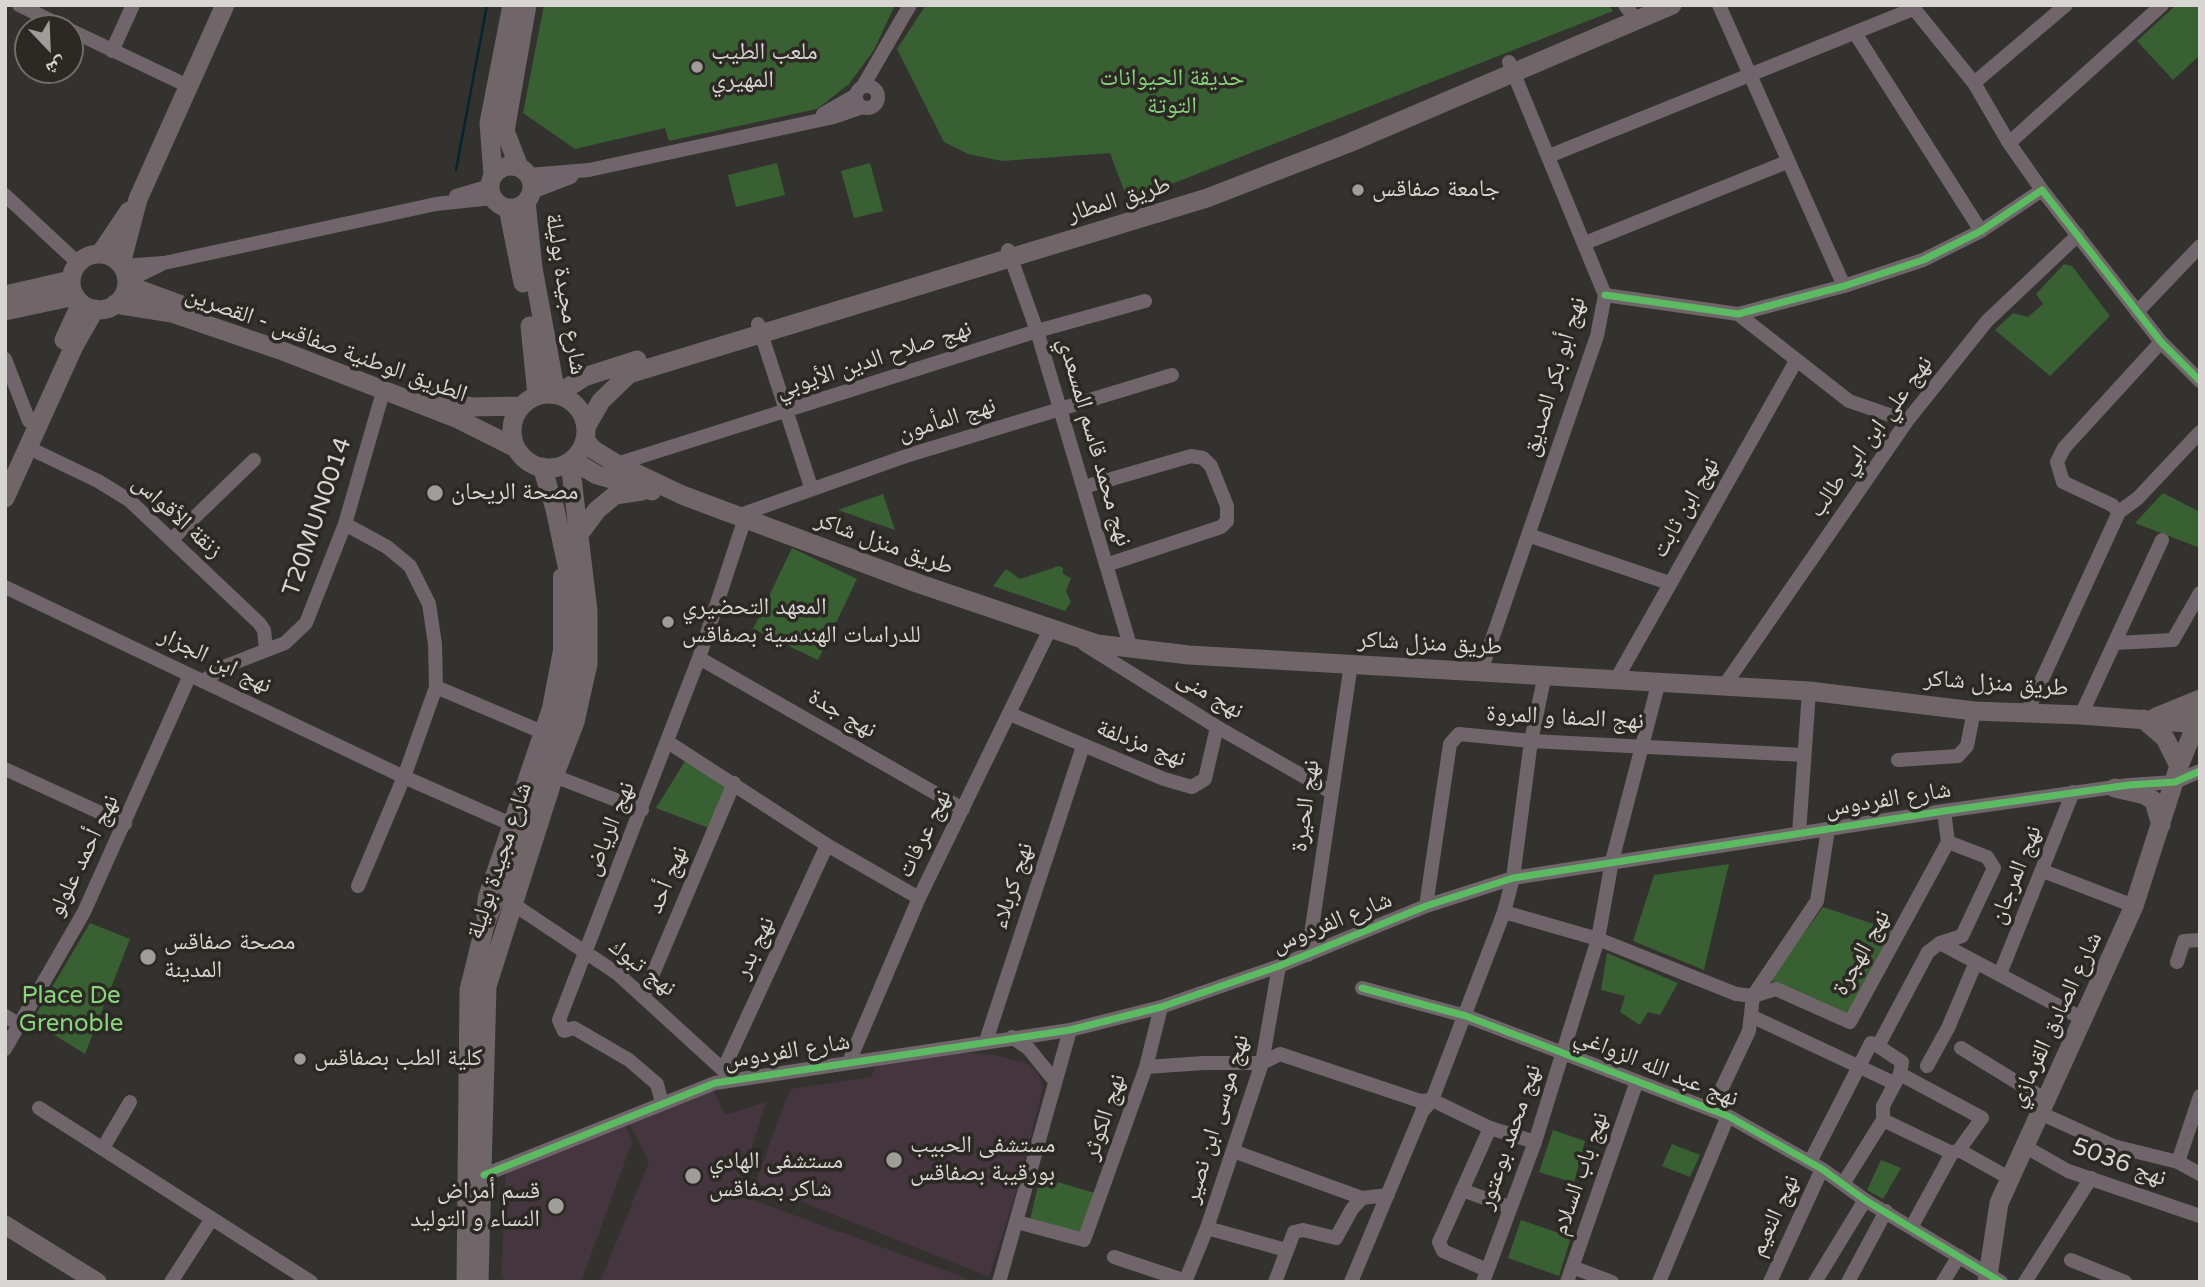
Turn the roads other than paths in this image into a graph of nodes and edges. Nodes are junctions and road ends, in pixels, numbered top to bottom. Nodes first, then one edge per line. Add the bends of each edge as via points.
1 (19, 5) edge
2 (133, 5) edge
3 (225, 5) edge
4 (512, 5) edge
5 (527, 5) edge
6 (911, 5) edge
7 (1672, 5) edge
8 (1719, 5) edge
9 (2066, 5) edge
10 (2162, 5) edge
11 (1912, 7) edge
12 (1633, 10) edge
13 (37, 14) edge
14 (1855, 33) junction
15 (84, 37) edge
16 (886, 44) junction
17 (112, 51) junction
18 (1511, 66) junction
19 (1751, 75) junction
20 (1974, 83) junction
21 (188, 86) junction
22 (878, 92) junction
23 (861, 96) junction
24 (2008, 144) junction
25 (1549, 156) junction
26 (1787, 162) junction
27 (511, 188) junction
28 (2042, 190) junction
29 (138, 199) junction
30 (7, 201) edge
31 (1981, 231) junction
32 (2078, 234) junction
33 (1585, 243) junction
34 (2200, 246) edge
35 (100, 254) junction
36 (1009, 254) junction
37 (124, 274) junction
38 (1844, 286) junction
39 (80, 290) junction
40 (5, 295) edge
41 (1605, 295) junction
42 (1145, 301) dead end
43 (115, 304) junction
44 (5, 311) edge
45 (2137, 312) junction
46 (1738, 314) junction
47 (759, 328) junction
48 (1037, 331) junction
49 (2161, 342) junction
50 (5, 359) edge
51 (1796, 362) junction
52 (1172, 375) dead end
53 (2200, 381) edge
54 (383, 392) junction
55 (543, 397) junction
56 (1060, 409) junction
57 (788, 411) junction
58 (29, 421) junction
59 (1907, 421) junction
60 (2200, 432) edge
61 (585, 433) junction
62 (29, 447) junction
63 (516, 448) junction
64 (254, 460) dead end
65 (571, 461) junction
66 (617, 464) junction
67 (542, 467) junction
68 (5, 472) edge
69 (811, 487) junction
70 (1084, 487) junction
71 (650, 491) junction
72 (682, 495) junction
73 (5, 498) edge
74 (2119, 512) junction
75 (741, 517) junction
76 (345, 524) junction
77 (570, 535) junction
78 (1528, 535) junction
79 (171, 540) junction
80 (2162, 540) dead end
81 (1106, 565) junction
82 (1669, 583) junction
83 (5, 587) edge
84 (2200, 593) edge
85 (1059, 631) junction
86 (2115, 643) junction
87 (266, 649) junction
88 (1131, 649) junction
89 (699, 658) junction
90 (1351, 664) junction
91 (1480, 671) junction
92 (1545, 674) junction
93 (197, 678) junction
94 (1617, 678) junction
95 (1660, 681) junction
96 (1724, 686) junction
97 (436, 687) junction
98 (1809, 691) junction
99 (2200, 699) edge
100 (1974, 712) junction
101 (2027, 712) junction
102 (1010, 714) junction
103 (2081, 715) junction
104 (2145, 720) junction
105 (2198, 721) edge
106 (1217, 727) junction
107 (548, 734) junction
108 (1531, 741) junction
109 (668, 742) junction
110 (1644, 745) junction
111 (1083, 746) junction
112 (2200, 746) edge
113 (1804, 755) junction
114 (1898, 760) dead end
115 (5, 769) edge
116 (2200, 771) edge
117 (554, 776) junction
118 (2177, 776) junction
119 (404, 777) junction
120 (734, 783) junction
121 (2115, 788) junction
122 (1331, 792) junction
123 (2073, 793) junction
124 (963, 809) junction
125 (642, 810) junction
126 (1944, 811) junction
127 (125, 824) junction
128 (514, 825) junction
129 (2161, 825) junction
130 (1828, 829) junction
131 (1800, 834) junction
132 (1948, 842) junction
133 (828, 845) junction
134 (1612, 861) junction
135 (2043, 870) junction
136 (1513, 878) junction
137 (358, 886) dead end
138 (919, 898) junction
139 (513, 904) junction
140 (1426, 906) junction
141 (2134, 906) junction
142 (1504, 912) junction
143 (1598, 939) junction
144 (2200, 940) edge
145 (1940, 943) junction
146 (584, 952) junction
147 (1307, 955) junction
148 (1976, 962) junction
149 (2176, 962) dead end
150 (1279, 966) junction
151 (2000, 974) junction
152 (1362, 988) dead end
153 (644, 995) junction
154 (1753, 996) junction
155 (1161, 1007) junction
156 (5, 1016) edge
157 (1466, 1016) junction
158 (1751, 1016) junction
159 (2085, 1020) junction
160 (20, 1026) junction
161 (1070, 1030) junction
162 (1012, 1037) junction
163 (986, 1041) junction
164 (1878, 1046) junction
165 (1961, 1048) dead end
166 (5, 1049) edge
167 (1564, 1051) junction
168 (849, 1062) junction
169 (1262, 1063) junction
170 (1858, 1065) junction
171 (1927, 1066) dead end
172 (1146, 1067) junction
173 (728, 1075) junction
174 (1897, 1079) junction
175 (1054, 1080) junction
176 (1637, 1081) junction
177 (2200, 1096) edge
178 (1432, 1100) junction
179 (130, 1102) dead end
180 (662, 1103) junction
181 (2043, 1107) junction
182 (40, 1108) dead end
183 (1712, 1109) junction
184 (1728, 1116) junction
185 (1883, 1120) junction
186 (1490, 1128) junction
187 (1535, 1142) junction
188 (2024, 1146) junction
189 (103, 1149) junction
190 (1234, 1151) junction
191 (1955, 1152) junction
192 (2178, 1162) junction
193 (1816, 1165) junction
194 (489, 1173) junction
195 (2200, 1174) edge
196 (2009, 1178) junction
197 (2091, 1178) junction
198 (1843, 1184) junction
199 (1462, 1190) junction
200 (1388, 1195) junction
201 (1362, 1198) junction
202 (1865, 1200) junction
203 (1509, 1207) junction
204 (1886, 1211) junction
205 (2200, 1216) edge
206 (211, 1220) junction
207 (1017, 1222) junction
208 (5, 1226) edge
209 (1912, 1226) junction
210 (1207, 1228) junction
211 (5, 1240) edge
212 (1286, 1250) junction
213 (1114, 1256) dead end
214 (1959, 1256) junction
215 (2071, 1260) dead end
216 (1572, 1267) junction
217 (1485, 1276) edge
218 (1992, 1279) edge
219 (1186, 1281) edge
220 (71, 1282) edge
221 (97, 1282) edge
222 (171, 1282) edge
223 (312, 1282) edge
224 (466, 1282) edge
225 (479, 1282) edge
226 (999, 1282) edge
227 (1275, 1282) edge
228 (1351, 1282) edge
229 (1567, 1282) edge
230 (1612, 1282) edge
231 (1659, 1282) edge
232 (1770, 1282) edge
233 (1815, 1282) edge
234 (1848, 1282) edge
235 (1943, 1282) edge
236 (2025, 1282) edge
237 (2125, 1282) edge

1 - 13 street
2 - 17 street
3 - 21 main road
4 - 27 main road, شارع مجيدة بوليلة via 489,123
5 - 27 main road, شارع مجيدة بوليلة via 507,108
6 - 16 street
7 - 12 main road, طريق المطار
8 - 19 street
9 - 20 street
10 - 24 street
11 - 14 street
11 - 20 street
12 - 18 main road, طريق المطار
14 - 19 street
14 - 31 street
15 - 17 street
16 - 22 street
16 - 23 street
17 - 21 street
18 - 25 street, نهج أبو بكر الصديق
18 - 36 main road, طريق المطار via 1245,184
19 - 25 street
19 - 26 street
20 - 24 street
21 - 29 main road
22 - 23 street via 870,86
22 - 23 street via 874,106
23 - 27 street via 813,121
24 - 28 street
25 - 33 street, نهج أبو بكر الصديق
26 - 33 street
26 - 38 street
27 - 37 street
27 - 55 main road, شارع مجيدة بوليلة via 533,268
28 - 31 street
28 - 32 street
29 - 35 main road
29 - 37 main road
30 - 39 street
31 - 38 street via 1923,260
32 - 45 street
32 - 59 street, نهج علي ابن ابي طالب via 1987,321
33 - 41 street, نهج أبو بكر الصديق
34 - 45 street
35 - 37 main road, الطريق الوطنية صفاقس - القصرين
35 - 39 main road
36 - 47 main road, طريق المطار
36 - 48 street, نهج محمد قاسم المسعدي
37 - 43 main road
37 - 55 main road, الطريق الوطنية صفاقس - القصرين via 448,402 490,408
38 - 46 street
39 - 40 main road
39 - 43 main road
39 - 44 main road
39 - 58 main road
39 - 62 main road via 74,346
41 - 46 street
41 - 78 street, نهج أبو بكر الصديق via 1597,336
42 - 48 street, نهج صلاح الدين الأيوبي
43 - 54 main road, الطريق الوطنية صفاقس - القصرين via 182,316
45 - 49 street
46 - 51 street
47 - 55 main road, طريق المطار via 584,377
47 - 57 street
47 - 61 main road, طريق المطار via 629,374 601,401
48 - 56 street, نهج محمد قاسم المسعدي
48 - 57 street, نهج صلاح الدين الأيوبي
49 - 53 street
49 - 74 street via 2064,448 2057,462 2063,482
50 - 58 street
51 - 59 street via 1857,406
51 - 82 street, نهج ابن ثابت
52 - 56 street, نهج المأمون
54 - 63 main road, الطريق الوطنية صفاقس - القصرين via 458,419
54 - 76 street, T20MUN0014
55 - 61 main road via 577,406
55 - 63 main road via 512,426
56 - 69 street, نهج المأمون
56 - 70 street, نهج محمد قاسم المسعدي
57 - 66 street, نهج صلاح الدين الأيوبي
57 - 69 street
58 - 68 main road
59 - 96 street, نهج علي ابن ابي طالب
60 - 74 street
61 - 65 main road
61 - 66 main road, طريق منزل شاكر
62 - 73 main road
62 - 79 street, زنقة الأقواس via 121,495
63 - 67 main road via 526,461
64 - 79 street
65 - 67 main road
65 - 71 main road, طريق منزل شاكر via 597,475
65 - 77 main road, شارع مجيدة بوليلة
66 - 72 main road, طريق منزل شاكر
67 - 77 main road, شارع مجيدة بوليلة
69 - 75 street, نهج المأمون
70 - 81 street, نهج محمد قاسم المسعدي
70 - 81 street via 1191,456 1203,458 1211,466 1227,506 1227,521 1221,527
71 - 72 main road, طريق منزل شاكر
71 - 77 main road via 615,495
72 - 75 main road, طريق منزل شاكر
74 - 101 street
75 - 85 main road, طريق منزل شاكر
75 - 89 street, نهج الرياض
76 - 87 street, T20MUN0014 via 306,623 293,639
76 - 97 street via 387,547 416,575 432,621
77 - 107 main road, شارع مجيدة بوليلة via 573,654
77 - 117 main road, شارع مجيدة بوليلة via 588,611 588,664 575,722
78 - 82 street
78 - 91 street, نهج أبو بكر الصديق
79 - 87 street, زنقة الأقواس via 259,624
80 - 86 street
81 - 88 street, نهج محمد قاسم المسعدي
82 - 94 street, نهج ابن ثابت
83 - 93 street, نهج ابن الجزار
84 - 86 street via 2173,640
85 - 88 main road, طريق منزل شاكر
85 - 102 street, نهج عرفات
85 - 106 street, نهج منى
86 - 103 street
87 - 93 street, T20MUN0014
88 - 90 main road, طريق منزل شاكر
89 - 109 street, نهج الرياض
89 - 124 street, نهج جدة
90 - 91 main road, طريق منزل شاكر
90 - 122 street, نهج الحيرة
91 - 92 main road, طريق منزل شاكر
92 - 94 main road, طريق منزل شاكر
92 - 108 street
93 - 119 street, نهج ابن الجزار
93 - 127 street, نهج أحمد علولو
94 - 95 main road, طريق منزل شاكر
95 - 96 main road, طريق منزل شاكر
95 - 110 street, نهج محمد بوعتور
96 - 98 main road, طريق منزل شاكر
97 - 107 street
97 - 119 street
98 - 100 main road, طريق منزل شاكر
98 - 113 street
99 - 104 main road
100 - 101 main road, طريق منزل شاكر
100 - 114 street via 1967,746 1958,757
101 - 103 main road, طريق منزل شاكر
102 - 111 street, نهج مزدلفة
102 - 124 street, نهج عرفات
103 - 104 main road, طريق منزل شاكر
104 - 105 main road, طريق منزل شاكر
104 - 118 main road via 2165,738
105 - 118 main road, شارع الصادق القرمازي
106 - 111 street, نهج مزدلفة via 1205,779 1192,786
106 - 122 street, نهج منى
107 - 128 main road, شارع مجيدة بوليلة
108 - 110 street, نهج الصفا و المروة
108 - 136 street
108 - 140 street, نهج الصفا و المروة via 1459,734 1450,744
109 - 120 street
109 - 125 street, نهج الرياض
110 - 113 street, نهج الصفا و المروة
110 - 134 street, نهج محمد بوعتور
111 - 163 street, نهج كربلاء
112 - 118 main road, شارع الصادق القرمازي
113 - 131 street
115 - 127 street
116 - 118 street, شارع الفردوس
117 - 125 street
117 - 139 main road, شارع مجيدة بوليلة
118 - 121 street, شارع الفردوس
118 - 129 main road, شارع الصادق القرمازي
119 - 128 street, نهج ابن الجزار
119 - 137 street
120 - 133 street
120 - 153 street, نهج أحد
121 - 123 street, شارع الفردوس
121 - 129 main road via 2154,801
122 - 147 street, نهج الحيرة
123 - 126 street, شارع الفردوس
123 - 135 street, نهج المرجان
124 - 138 street, نهج عرفات
125 - 146 street, نهج الرياض
126 - 130 street, شارع الفردوس
126 - 132 street
127 - 160 street, نهج أحمد علولو via 84,912
128 - 224 main road, شارع مجيدة بوليلة via 469,990
129 - 141 main road, شارع الصادق القرمازي
130 - 131 street, شارع الفردوس
130 - 154 street via 1817,901
131 - 134 street, شارع الفردوس
132 - 145 street via 1987,857 1994,869 1962,936
132 - 154 street, نهج الهجرة via 1850,1022 1776,989
133 - 138 street
133 - 173 street, نهج بدر
134 - 136 street, شارع الفردوس
134 - 143 street, نهج محمد بوعتور
135 - 141 street
135 - 151 street, نهج المرجان
136 - 140 street, شارع الفردوس
136 - 142 street
138 - 168 street, نهج عرفات
139 - 146 street, نهج تبوك
139 - 194 main road, شارع مجيدة بوليلة via 487,986 484,1019
140 - 147 street, شارع الفردوس
141 - 159 main road, شارع الصادق القرمازي
142 - 143 street, نهج الهجرة
142 - 157 street
143 - 154 street, نهج الهجرة via 1736,994
143 - 167 street, نهج محمد بوعتور
144 - 149 street via 2184,942
145 - 148 street
145 - 164 street via 1928,952
146 - 153 street, نهج تبوك
146 - 180 street, نهج الرياض via 560,1025 564,1031 574,1028 629,1059 657,1084
147 - 150 street, شارع الفردوس
148 - 151 street
148 - 171 street
150 - 155 street, شارع الفردوس
150 - 169 street, نهج موسى ابن نصير
151 - 159 street
152 - 157 street, نهج عبد الله الزواغي
153 - 173 street, نهج تبوك
154 - 158 street
155 - 161 street, شارع الفردوس
155 - 172 street, نهج الكوثر
156 - 160 street
157 - 167 street, نهج عبد الله الزواغي
157 - 178 street
158 - 170 street
158 - 183 street via 1749,1031
159 - 181 main road, شارع الصادق القرمازي
160 - 166 street, نهج أحمد علولو
161 - 162 street, شارع الفردوس
161 - 175 street
162 - 163 street, شارع الفردوس
162 - 175 street via 1029,1049
163 - 168 street, شارع الفردوس
164 - 170 street via 1871,1043
164 - 174 street via 1902,1062
165 - 181 street
167 - 176 street, نهج عبد الله الزواغي
167 - 187 street, نهج محمد بوعتور
168 - 173 street, شارع الفردوس
169 - 172 street
169 - 178 street via 1280,1054 1420,1101
169 - 190 street, نهج موسى ابن نصير
170 - 174 street
170 - 193 street, نهج النعيم
172 - 207 street, نهج الكوثر via 1084,1240
173 - 180 street, شارع الفردوس
174 - 185 street via 1883,1106
174 - 191 street via 1982,1118
175 - 207 street
176 - 183 street, نهج عبد الله الزواغي
176 - 216 street, نهج باب السلام
177 - 192 street
178 - 186 street
178 - 200 street via 1422,1112
179 - 189 street
180 - 194 street, شارع الفردوس
181 - 188 main road, شارع الصادق القرمازي
181 - 192 street via 2113,1146
182 - 189 street
183 - 184 street, نهج عبد الله الزواغي
184 - 193 street, نهج عبد الله الزواغي
184 - 231 street
185 - 191 street
185 - 198 street
186 - 187 street
186 - 199 street
187 - 203 street, نهج محمد بوعتور
188 - 196 main road, شارع الصادق القرمازي
188 - 197 street, نهج 5036 via 2068,1171
189 - 206 street
190 - 201 street
190 - 210 street, نهج موسى ابن نصير
191 - 196 street
191 - 209 street
192 - 195 street
193 - 198 street, نهج عبد الله الزواغي
193 - 232 street, نهج النعيم
194 - 225 main road, شارع مجيدة بوليلة
196 - 218 main road, شارع الصادق القرمازي via 1999,1203
197 - 205 street, نهج 5036
197 - 236 street
198 - 202 street, نهج عبد الله الزواغي
199 - 203 street
199 - 217 street via 1438,1242 1443,1251
200 - 201 street
200 - 228 street
201 - 212 street via 1336,1238 1294,1232
202 - 204 street, نهج عبد الله الزواغي
202 - 233 street
203 - 217 street, نهج محمد بوعتور
204 - 209 street, نهج عبد الله الزواغي
204 - 234 street
206 - 222 street
206 - 223 street
207 - 226 street
208 - 221 main road
209 - 214 street, نهج عبد الله الزواغي
210 - 212 street
210 - 219 street, نهج موسى ابن نصير
211 - 220 main road
212 - 227 street
213 - 219 street
214 - 218 street, نهج عبد الله الزواغي
214 - 235 street
215 - 237 street
216 - 229 street, نهج باب السلام
216 - 230 street

